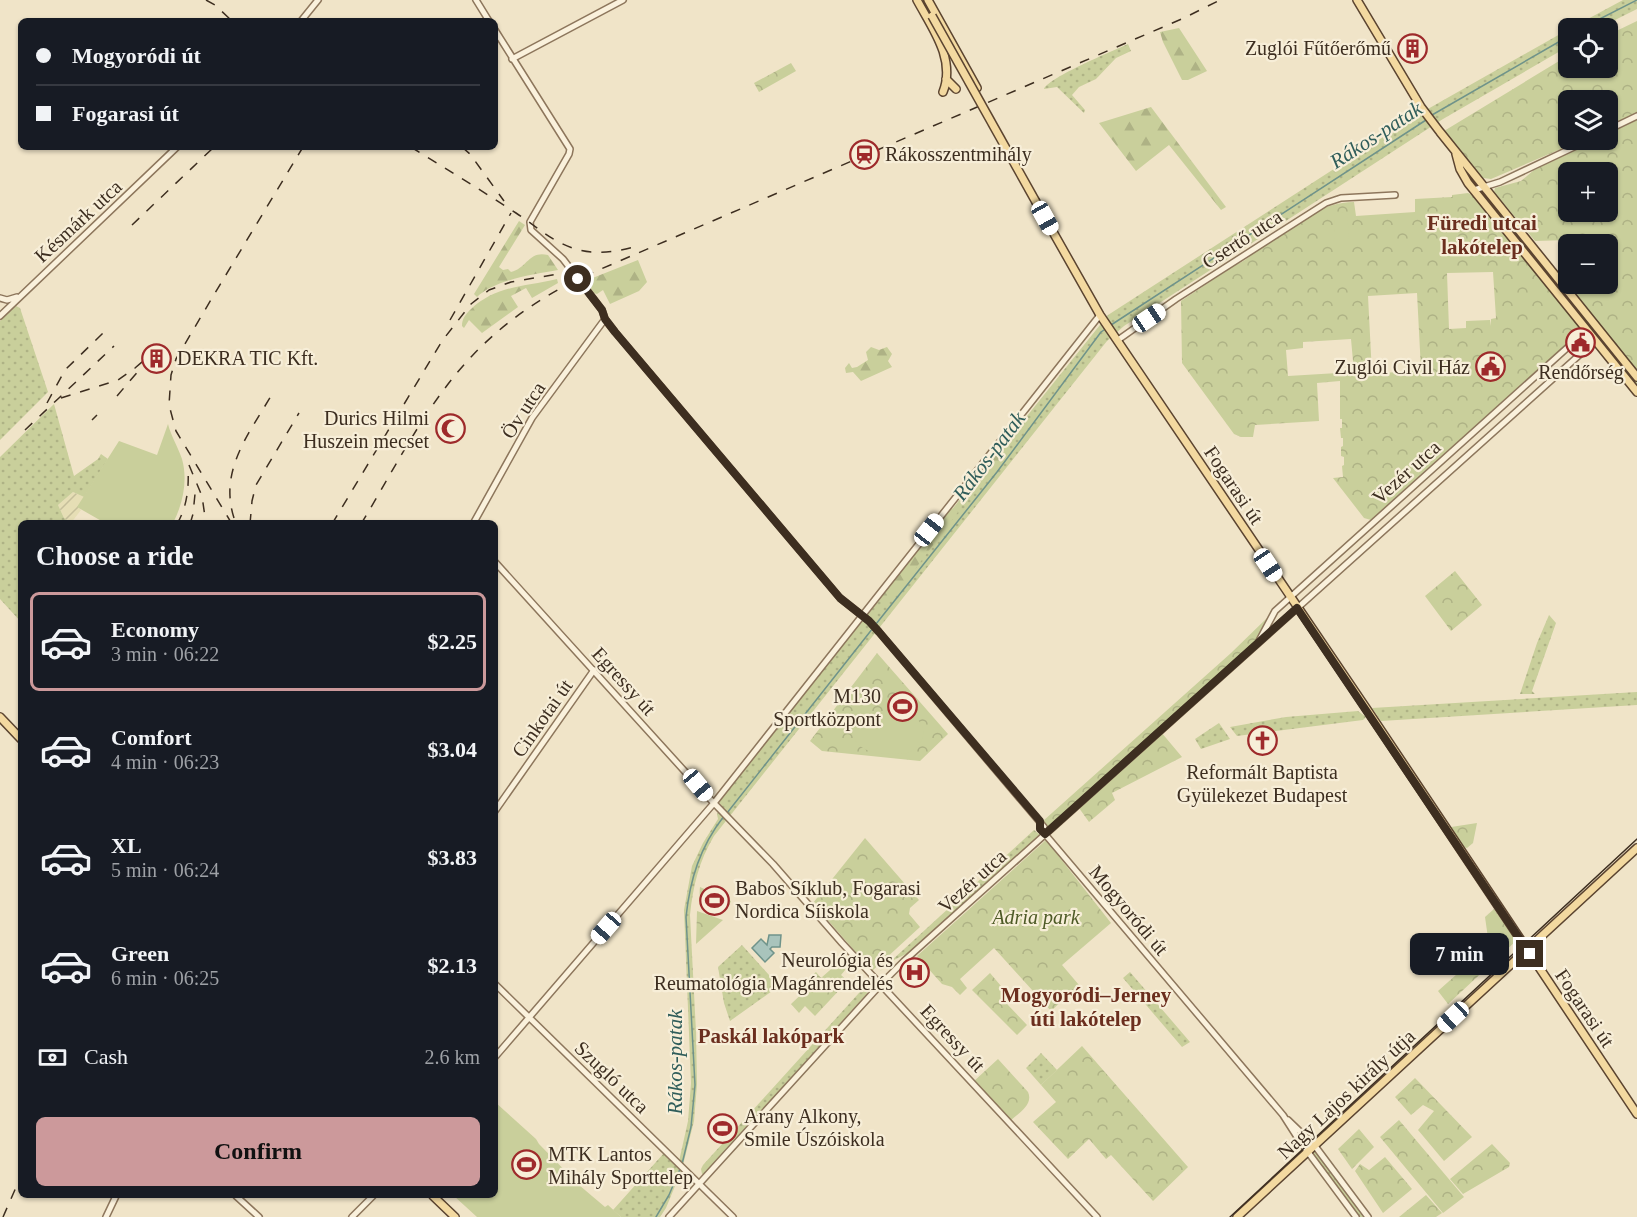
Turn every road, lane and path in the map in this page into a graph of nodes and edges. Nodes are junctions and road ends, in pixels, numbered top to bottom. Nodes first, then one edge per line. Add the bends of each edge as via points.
1 (318, 0) edge
2 (476, 0) edge
3 (623, 0) edge
4 (917, 0) edge
5 (926, 0) edge
6 (1357, 0) edge
7 (303, 18) edge
8 (487, 18) edge
9 (498, 35) edge
10 (512, 59) junction
11 (946, 79) junction
12 (977, 88) dead end
13 (956, 89) dead end
14 (943, 92) dead end
15 (1637, 116) edge
16 (1618, 125) edge
17 (1454, 149) junction
18 (174, 150) edge
19 (1567, 150) edge
20 (1485, 188) junction
21 (1474, 190) junction
22 (1395, 195) dead end
23 (22, 295) junction
24 (0, 298) edge
25 (1100, 315) junction
26 (0, 316) edge
27 (605, 319) junction
28 (1107, 325) junction
29 (1090, 326) junction
30 (1587, 330) junction
31 (1118, 340) junction
32 (1595, 341) junction
33 (1637, 377) edge
34 (1637, 392) edge
35 (475, 520) edge
36 (498, 564) edge
37 (1298, 590) junction
38 (1290, 598) junction
39 (1297, 608) junction
40 (862, 615) junction
41 (1266, 626) junction
42 (1272, 630) junction
43 (1257, 645) junction
44 (594, 670) junction
45 (0, 717) edge
46 (18, 737) edge
47 (714, 803) junction
48 (498, 807) edge
49 (1045, 834) junction
50 (1637, 848) edge
51 (1528, 949) junction
52 (881, 984) junction
53 (498, 987) edge
54 (529, 1018) junction
55 (498, 1054) edge
56 (1637, 1114) edge
57 (1283, 1115) junction
58 (1315, 1146) junction
59 (1308, 1152) junction
60 (699, 1183) junction
61 (115, 1198) edge
62 (238, 1198) edge
63 (371, 1198) edge
64 (435, 1198) edge
65 (106, 1217) edge
66 (259, 1217) edge
67 (352, 1217) edge
68 (455, 1217) edge
69 (669, 1217) edge
70 (733, 1217) edge
71 (1097, 1217) edge
72 (1237, 1217) edge
73 (1356, 1217) edge
74 (1368, 1217) edge

1 - 7 street
2 - 8 street
3 - 10 street
4 - 11 main road via 947,63
5 - 12 main road
5 - 25 main road, Fogarasi út, bridge
6 - 17 main road via 1429,117
9 - 10 street
10 - 27 street, Mogyoródi út via 570,152 530,222 531,230 563,259
11 - 13 main road
11 - 14 main road
15 - 16 street
17 - 20 main road
17 - 21 main road via 1465,179
18 - 23 street, Késmárk utca
19 - 20 street
20 - 21 street
20 - 33 main road
21 - 30 main road
22 - 31 street, Csertő utca via 1341,198 1326,203
23 - 24 street
23 - 26 street, Késmárk utca
25 - 28 main road, Fogarasi út
25 - 29 street
27 - 35 street, Öv utca via 532,418
27 - 40 street, Mogyoródi út via 840,598
28 - 29 street
28 - 31 main road, Fogarasi út
29 - 40 street
30 - 32 main road
30 - 37 street, Vezér utca
31 - 38 main road, Fogarasi út
32 - 34 main road
32 - 39 street, Vezér utca
36 - 44 street, Egressy út
37 - 38 street, Vezér utca
37 - 39 street
38 - 39 main road, Fogarasi út
38 - 41 street, Vezér utca
39 - 42 street, Vezér utca
39 - 51 main road, Fogarasi út
40 - 47 street
40 - 49 street, Mogyoródi út via 1040,821
41 - 42 street
41 - 43 street, Vezér utca
42 - 43 street, Vezér utca
43 - 49 street, Vezér utca
44 - 47 street, Egressy út
44 - 48 street, Cinkotai út
45 - 46 main road
47 - 52 street, Egressy út
47 - 54 street
49 - 52 street, Vezér utca
49 - 57 street, Mogyoródi út
50 - 51 main road, Nagy Lajos király útja
51 - 56 main road, Fogarasi út
51 - 58 main road, Nagy Lajos király útja
52 - 60 street, Vezér utca
52 - 71 street, Egressy út
53 - 54 street, Szugló utca
54 - 55 street
54 - 60 street, Szugló utca
57 - 58 street, Mogyoródi út
57 - 59 street, Mogyoródi út
58 - 59 main road, Nagy Lajos király útja
58 - 74 street, Mogyoródi út
59 - 72 main road, Nagy Lajos király útja
59 - 73 street, Mogyoródi út
60 - 69 street, Vezér utca
60 - 70 street, Szugló utca
61 - 65 street
62 - 66 street
63 - 67 street
64 - 68 main road

